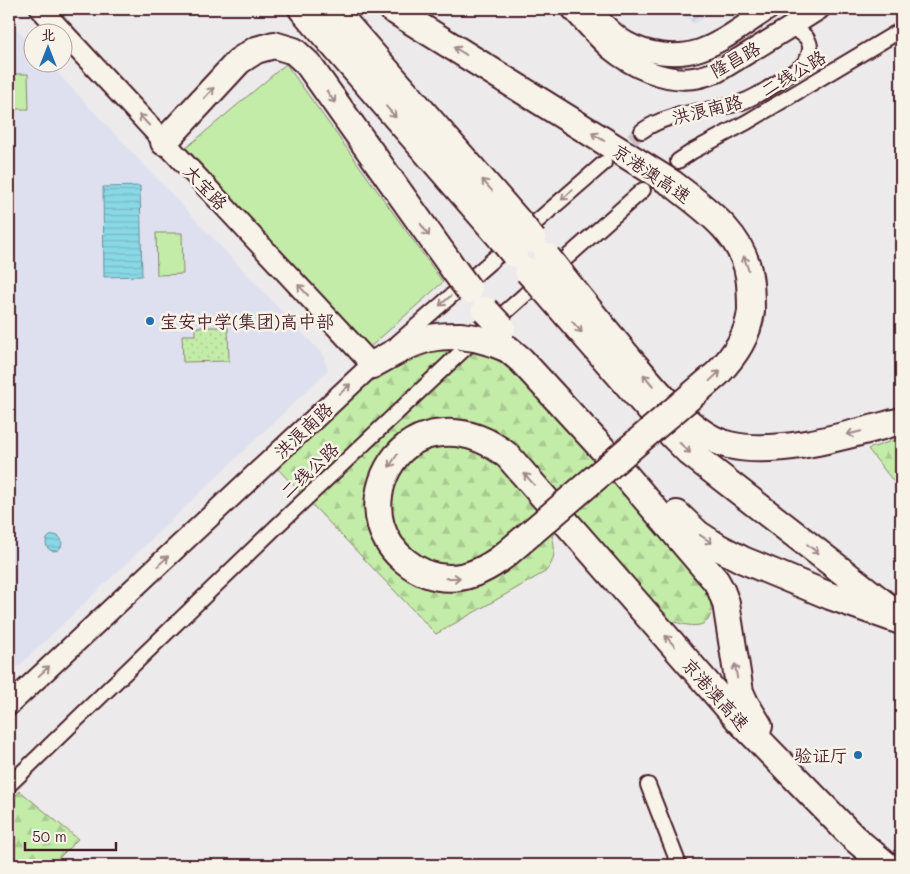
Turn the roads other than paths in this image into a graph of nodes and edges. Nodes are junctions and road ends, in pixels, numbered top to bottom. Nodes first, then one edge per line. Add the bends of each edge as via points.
1 (41, 9) edge
2 (302, 9) edge
3 (333, 9) edge
4 (392, 9) edge
5 (572, 9) edge
6 (589, 9) edge
7 (769, 9) edge
8 (819, 9) edge
9 (789, 28) junction
10 (600, 29) junction
11 (901, 30) edge
12 (642, 131) tunnel mouth
13 (164, 142) junction
14 (678, 161) dead end
15 (604, 163) tunnel mouth
16 (643, 190) dead end
17 (531, 256) junction
18 (494, 327) junction
19 (372, 365) junction
20 (901, 421) edge
21 (901, 617) edge
22 (901, 621) edge
23 (9, 705) edge
24 (753, 716) junction
25 (778, 761) junction
26 (9, 785) edge
27 (648, 785) dead end
28 (901, 862) edge
29 (679, 865) edge
30 (886, 865) edge

13 -> 1 main road, 大宝路
2 -> 17 highway
17 -> 3 highway
25 -> 4 highway, 京港澳高速, bridge via 738,719 522,472 487,442 473,436 445,432 418,439 399,452 384,477 380,496 379,515 386,537 413,567 440,577 466,576 506,555 718,373 742,342 751,311 749,274 744,256 709,212 674,184
5 - 10 main road
6 - 10 main road
7 - 10 main road, 隆昌路 via 712,44 688,53 664,54 644,50
8 - 9 main road, 隆昌路
9 - 10 main road, 隆昌路 via 717,72 692,78 662,76 631,64 607,46
9 - 12 street, 洪浪南路 via 803,33 810,44 810,53 802,67 742,102 672,117 651,124
11 - 14 street, 二线公路
13 -> 18 highway via 239,62 256,50 274,45 294,51 308,64
19 -> 13 main road, 大宝路
15 -> 19 street, 洪浪南路
16 - 26 street, 二线公路 via 467,346
20 -> 17 highway via 777,448 729,445 710,438 661,395 608,333
17 -> 21 highway via 669,432 690,453
18 - 19 highway, bridge via 475,338 460,336 424,340
18 -> 22 highway via 698,534 743,560
24 -> 18 highway via 740,692 722,590 610,457 508,349
23 -> 19 main road, 洪浪南路
24 - 25 highway
24 - 28 highway via 855,821
25 - 30 highway, 京港澳高速 via 854,838
27 - 29 street

